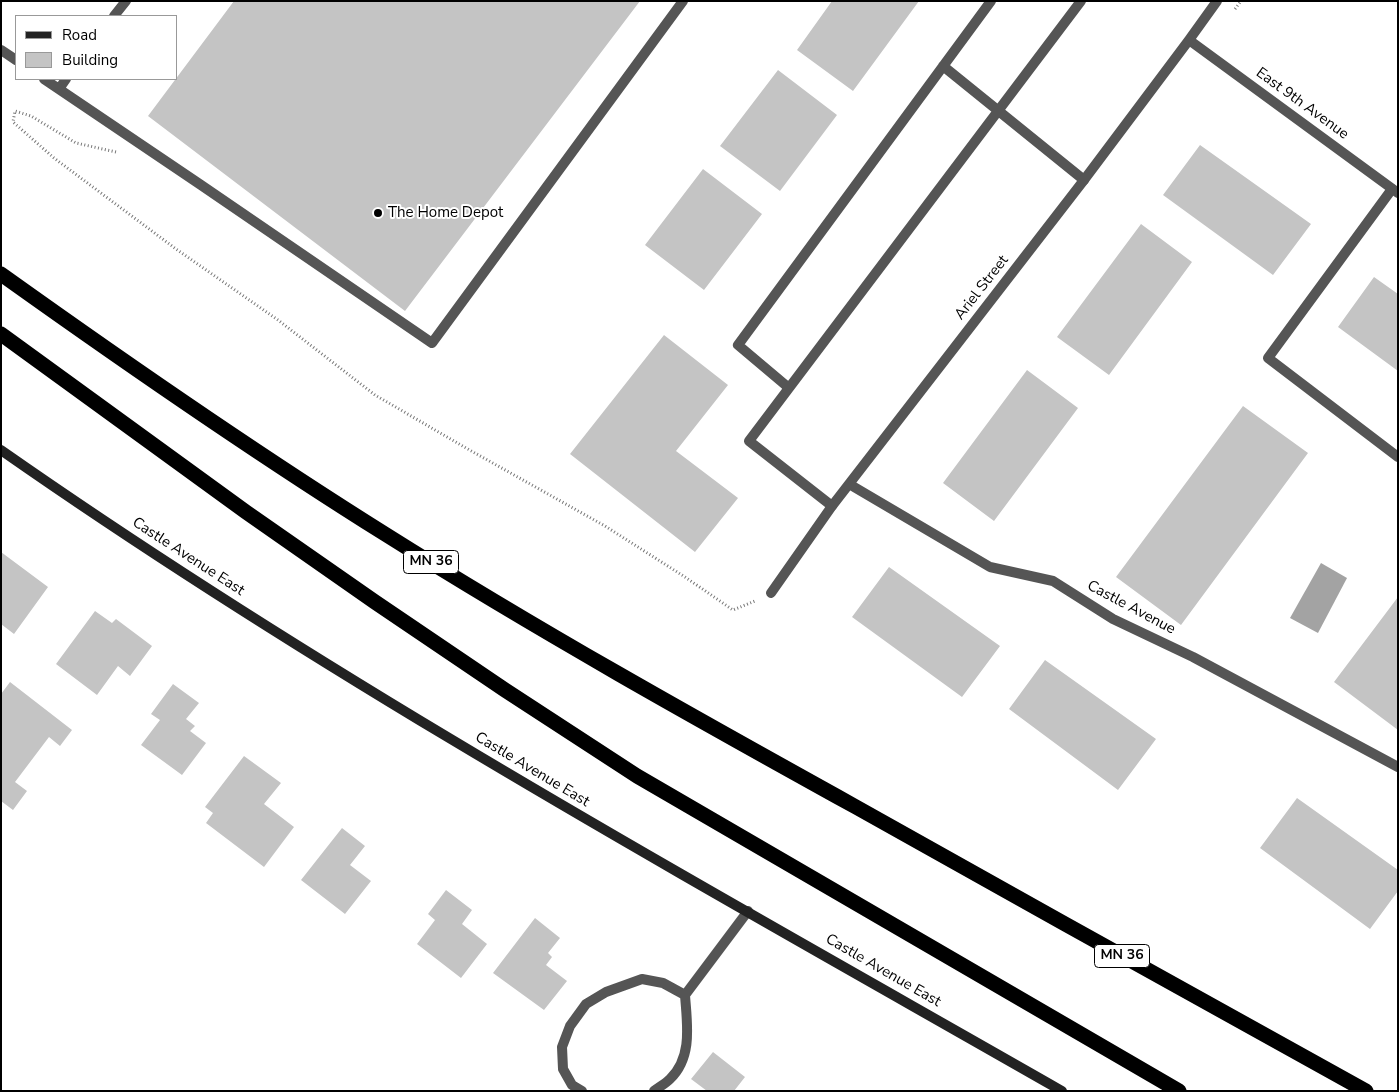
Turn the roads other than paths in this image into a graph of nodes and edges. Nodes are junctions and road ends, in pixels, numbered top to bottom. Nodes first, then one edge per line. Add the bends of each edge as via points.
1 (126, 1) edge
2 (683, 1) edge
3 (991, 1) edge
4 (1081, 1) edge
5 (1217, 1) edge
6 (115, 15) edge
7 (1189, 40) junction
8 (1, 50) edge
9 (15, 59) edge
10 (943, 66) junction
11 (46, 80) edge
12 (65, 80) edge
13 (59, 89) junction
14 (998, 111) junction
15 (1084, 180) junction
16 (1395, 191) edge
17 (1, 274) edge
18 (1, 334) edge
19 (789, 388) junction
20 (1, 450) edge
21 (1398, 457) edge
22 (849, 484) junction
23 (832, 506) junction
24 (772, 593) road end
25 (1398, 767) edge
26 (748, 911) junction
27 (685, 995) junction
28 (582, 1091) edge
29 (654, 1091) edge
30 (1062, 1091) edge
31 (1179, 1091) edge
32 (1366, 1091) edge

1 - 6 street
2 - 13 street via 432,343
3 - 10 street
4 - 14 street
5 - 7 street, Ariel Street
7 - 15 street, Ariel Street
7 - 16 street, East 9th Avenue
8 - 9 street
10 - 14 street
10 - 19 street via 738,344
11 - 13 street
12 - 13 street
14 - 15 street
14 - 19 street
15 - 22 street, Ariel Street
16 - 21 street via 1268,358
17 - 32 highway, MN 36 via 287,471 485,596 685,712
18 - 31 highway via 246,512 505,690 637,776
19 - 23 street via 749,441
20 - 26 street, Castle Avenue East via 144,548 333,668 532,788
22 - 23 street, Ariel Street
22 - 25 street, Castle Avenue via 990,567 1052,581 1113,619
23 - 24 street, Ariel Street
26 - 27 street
26 - 30 street, Castle Avenue East
27 - 28 street via 663,983 642,979 606,992 586,1004 570,1026 562,1047 564,1069 572,1085
27 - 29 street via 688,1035 683,1062 670,1079

